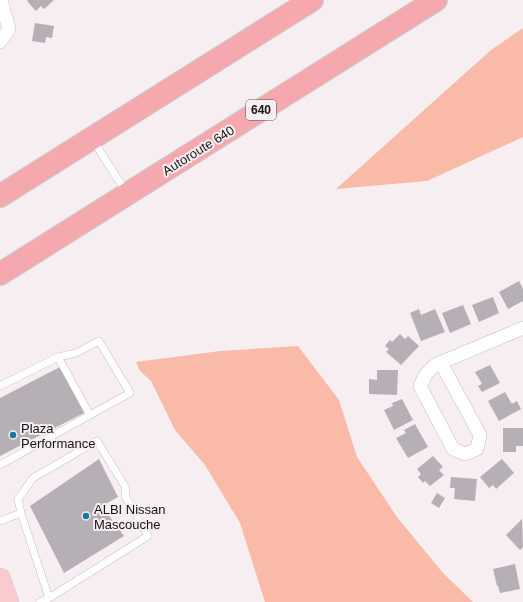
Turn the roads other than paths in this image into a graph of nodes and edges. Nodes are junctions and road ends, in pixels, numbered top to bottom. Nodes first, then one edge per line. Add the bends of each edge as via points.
1 (1, 0) edge
2 (312, 0) edge
3 (436, 0) edge
4 (0, 42) edge
5 (92, 138) junction
6 (127, 194) junction
7 (0, 196) edge
8 (0, 274) edge
9 (523, 328) edge
10 (58, 357) junction
11 (441, 363) junction
12 (0, 386) edge
13 (90, 415) junction
14 (1, 464) edge
15 (21, 513) junction
16 (0, 521) edge
17 (0, 579) edge
18 (49, 598) junction
19 (8, 602) edge
20 (40, 602) edge

1 - 4 street via 9,29
2 - 5 highway
3 - 6 highway, Autoroute 640 / 640
5 - 6 lane
5 - 7 highway
6 - 8 highway, Autoroute 640 / 640
9 - 11 street
10 - 12 lane
10 - 13 lane
10 - 13 lane via 76,353 99,341 130,393
11 - 11 street via 426,374 420,386 453,449 465,454 477,448 480,435
13 - 14 lane
15 - 16 lane
15 - 18 lane
15 - 18 lane via 18,499 34,478 97,441 126,488 125,496 148,536
17 - 19 main road
18 - 20 lane

